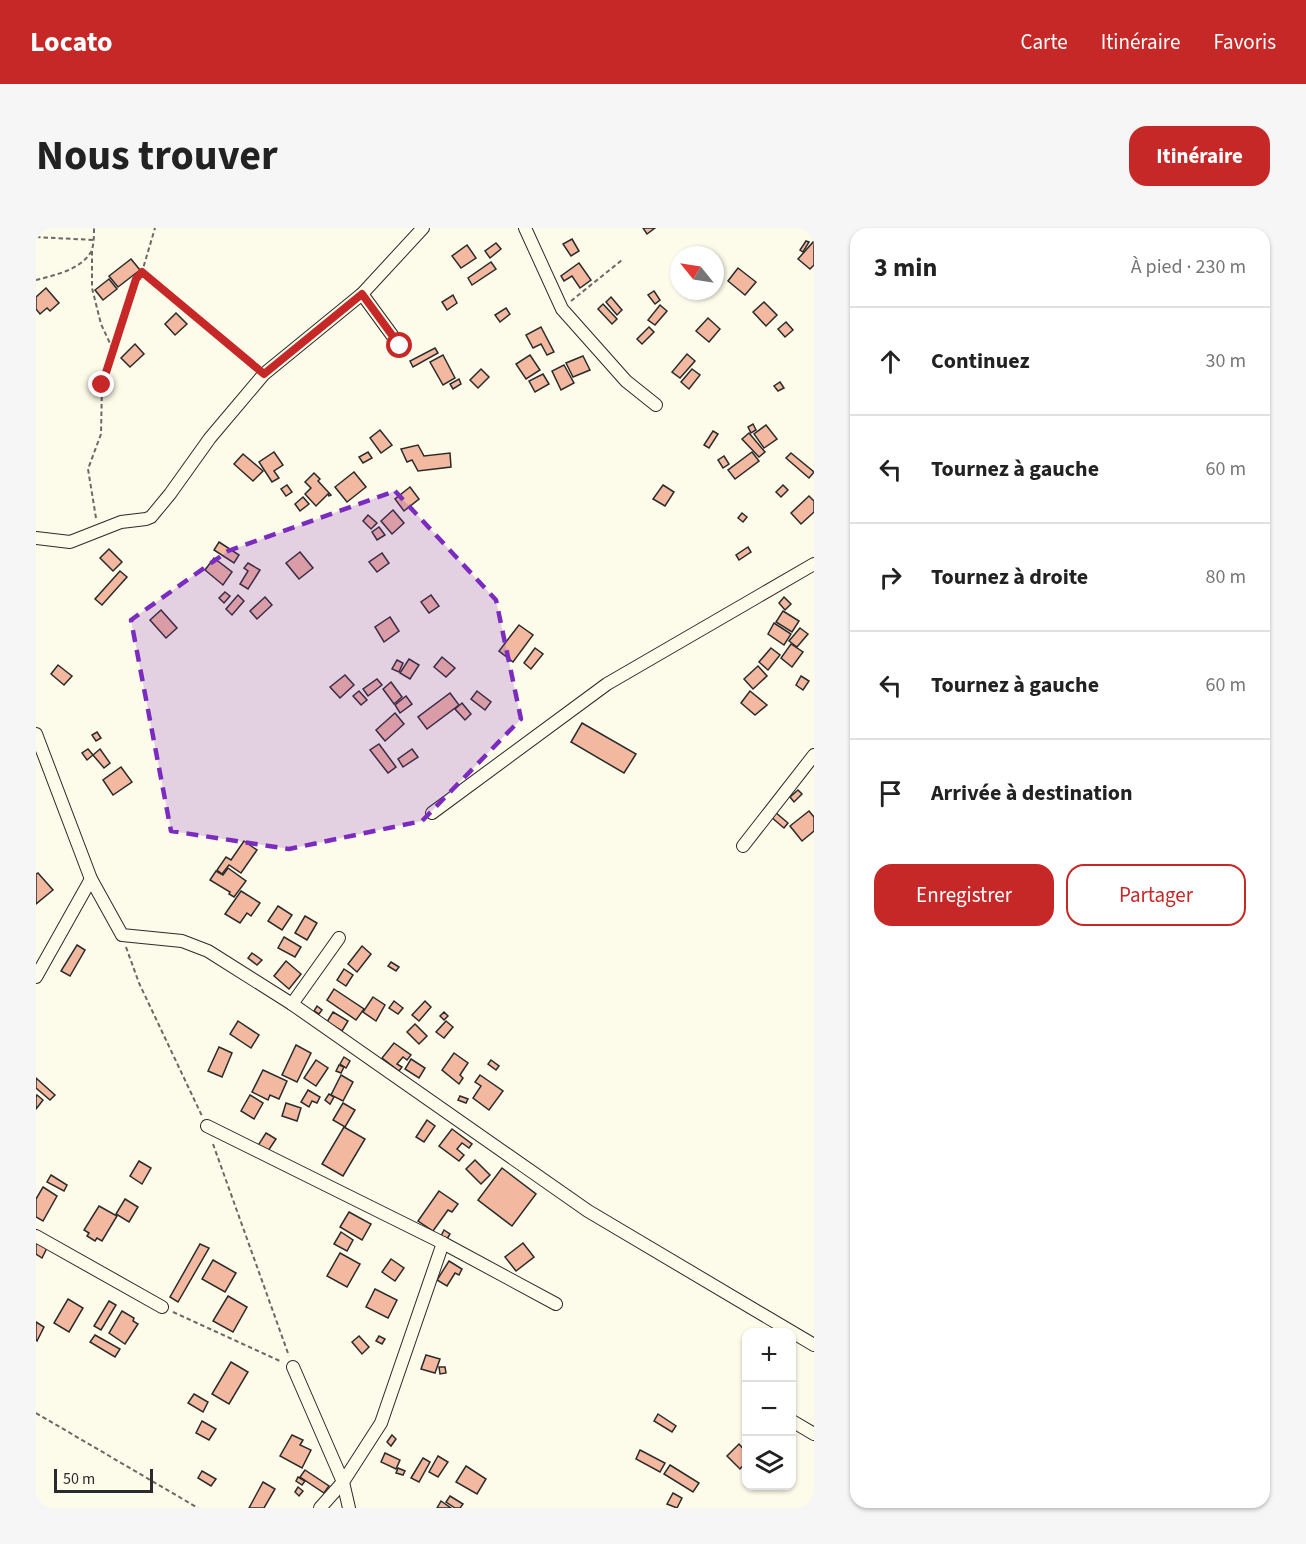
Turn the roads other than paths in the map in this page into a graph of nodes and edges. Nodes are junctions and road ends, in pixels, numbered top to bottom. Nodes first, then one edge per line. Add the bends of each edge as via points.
1 (423, 228) edge
2 (525, 228) edge
3 (362, 294) junction
4 (400, 346) dead end
5 (656, 405) dead end
6 (36, 538) edge
7 (814, 564) edge
8 (36, 734) edge
9 (814, 755) edge
10 (432, 813) dead end
11 (743, 846) dead end
12 (91, 879) junction
13 (339, 938) dead end
14 (36, 977) edge
15 (292, 1004) junction
16 (207, 1126) road end
17 (36, 1236) edge
18 (443, 1243) junction
19 (556, 1304) dead end
20 (162, 1307) road end
21 (814, 1345) edge
22 (293, 1367) road end
23 (796, 1423) edge
24 (814, 1434) edge
25 (343, 1482) junction
26 (320, 1508) edge
27 (349, 1508) edge

1 - 3 street
2 - 5 street via 562,309 626,381
3 - 4 street
3 - 6 street via 264,374 151,517 121,522 70,542
7 - 10 street via 607,684
8 - 12 street
9 - 11 street
12 - 14 street
12 - 15 street via 122,935 195,945
13 - 15 street
15 - 21 street via 588,1211
16 - 18 street
17 - 20 street
18 - 19 street
18 - 25 street via 381,1423
22 - 25 street
23 - 24 street
25 - 26 street
25 - 27 street

